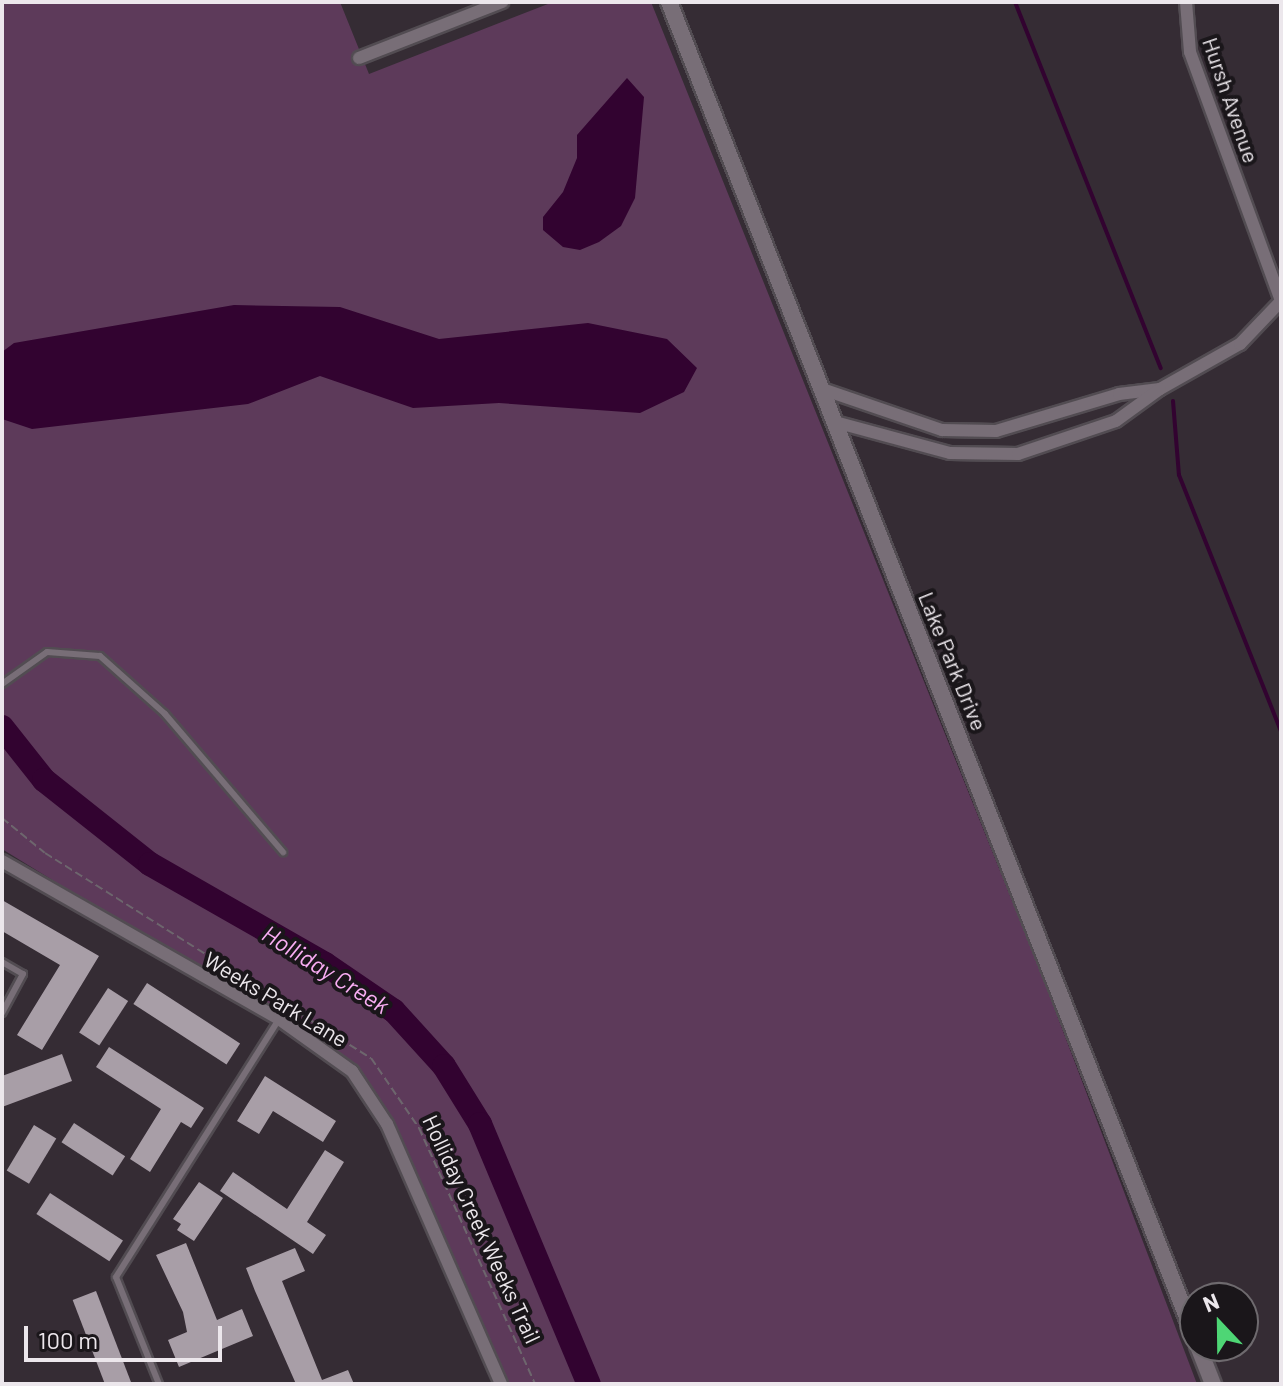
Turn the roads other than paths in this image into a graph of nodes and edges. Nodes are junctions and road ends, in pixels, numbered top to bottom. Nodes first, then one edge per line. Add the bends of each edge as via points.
1 (502, 2) edge
2 (669, 2) edge
3 (1186, 2) edge
4 (359, 58) dead end
5 (1281, 301) edge
6 (822, 389) junction
7 (1160, 389) junction
8 (835, 422) junction
9 (2, 684) edge
10 (283, 852) dead end
11 (2, 861) edge
12 (2, 962) edge
13 (2, 1013) edge
14 (279, 1019) junction
15 (1179, 1296) edge
16 (1204, 1362) edge
17 (159, 1384) edge
18 (501, 1384) edge
19 (1213, 1384) edge

1 - 4 street
2 - 6 street, Lake Park Drive
3 - 5 street, Hursh Avenue via 1190,52
5 - 7 street via 1240,344
6 - 7 street via 912,423 971,433
6 - 8 street, Lake Park Drive
7 - 8 street via 1116,421 1018,454 950,453
8 - 15 street, Lake Park Drive
9 - 10 lane via 47,652 100,656 165,714
11 - 14 street, Weeks Park Lane
12 - 13 lane via 23,974
14 - 17 lane via 116,1277
14 - 18 street, Weeks Park Lane via 336,1057 368,1090
16 - 19 street

